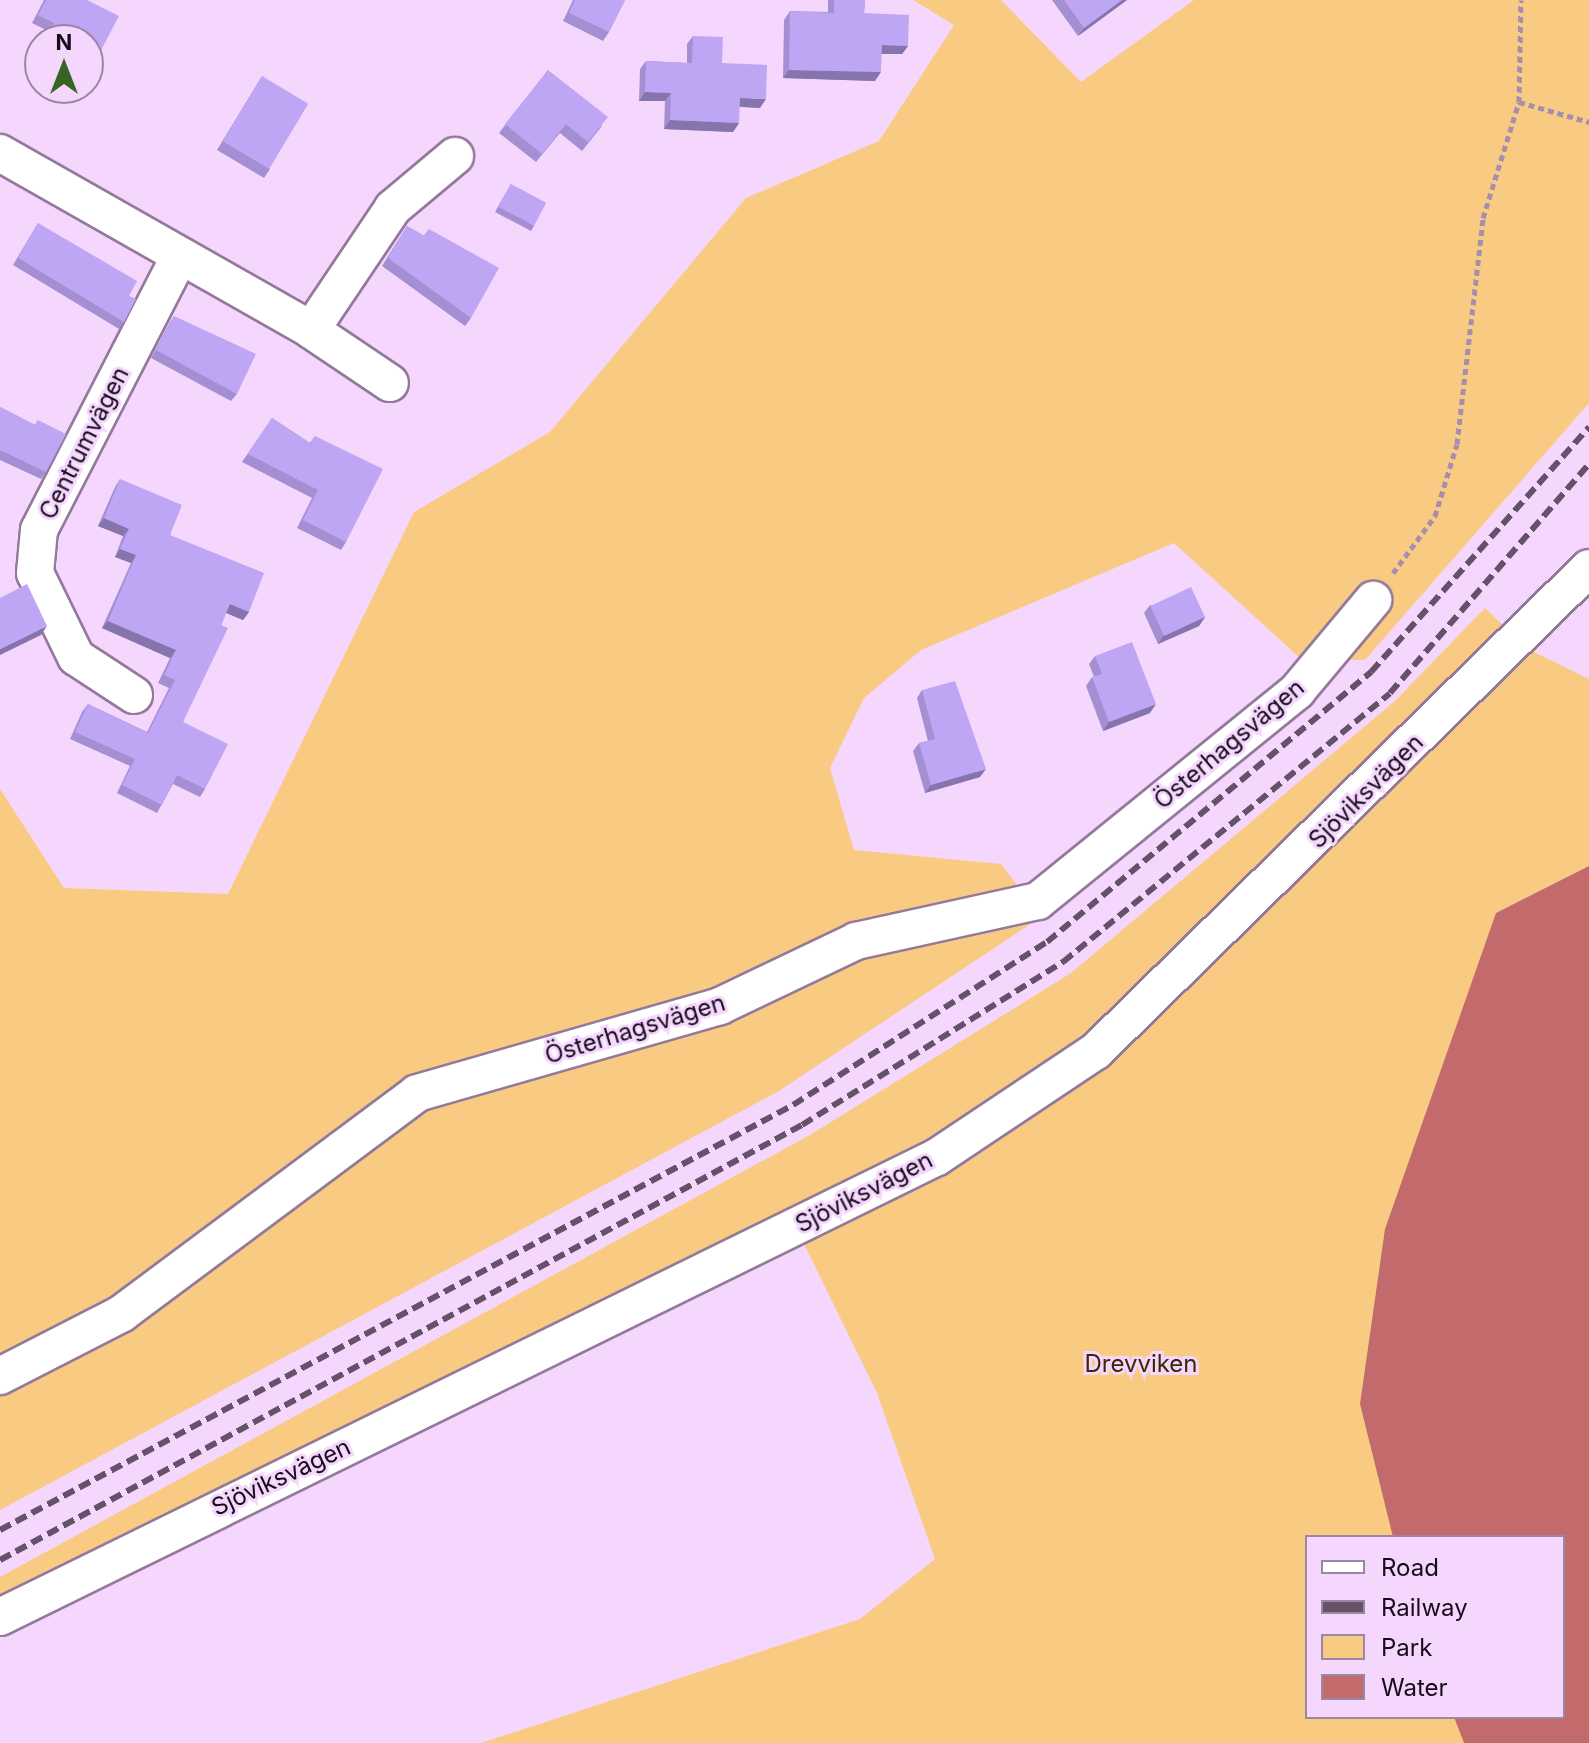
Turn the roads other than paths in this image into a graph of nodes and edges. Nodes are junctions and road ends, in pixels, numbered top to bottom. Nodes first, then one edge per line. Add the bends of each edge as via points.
1 (0, 153) edge
2 (455, 156) dead end
3 (179, 258) junction
4 (311, 330) junction
5 (390, 383) dead end
6 (1589, 568) edge
7 (1373, 600) road end
8 (134, 695) dead end
9 (0, 1376) edge
10 (0, 1617) edge

1 - 3 street
2 - 4 street via 393,208
3 - 4 street
3 - 8 street, Centrumvägen via 37,545 35,573 76,657
4 - 5 street
6 - 10 street, Sjöviksvägen via 1096,1051 950,1148
7 - 9 street, Österhagsvägen via 1297,691 1038,901 856,941 720,1006 417,1093 121,1314

